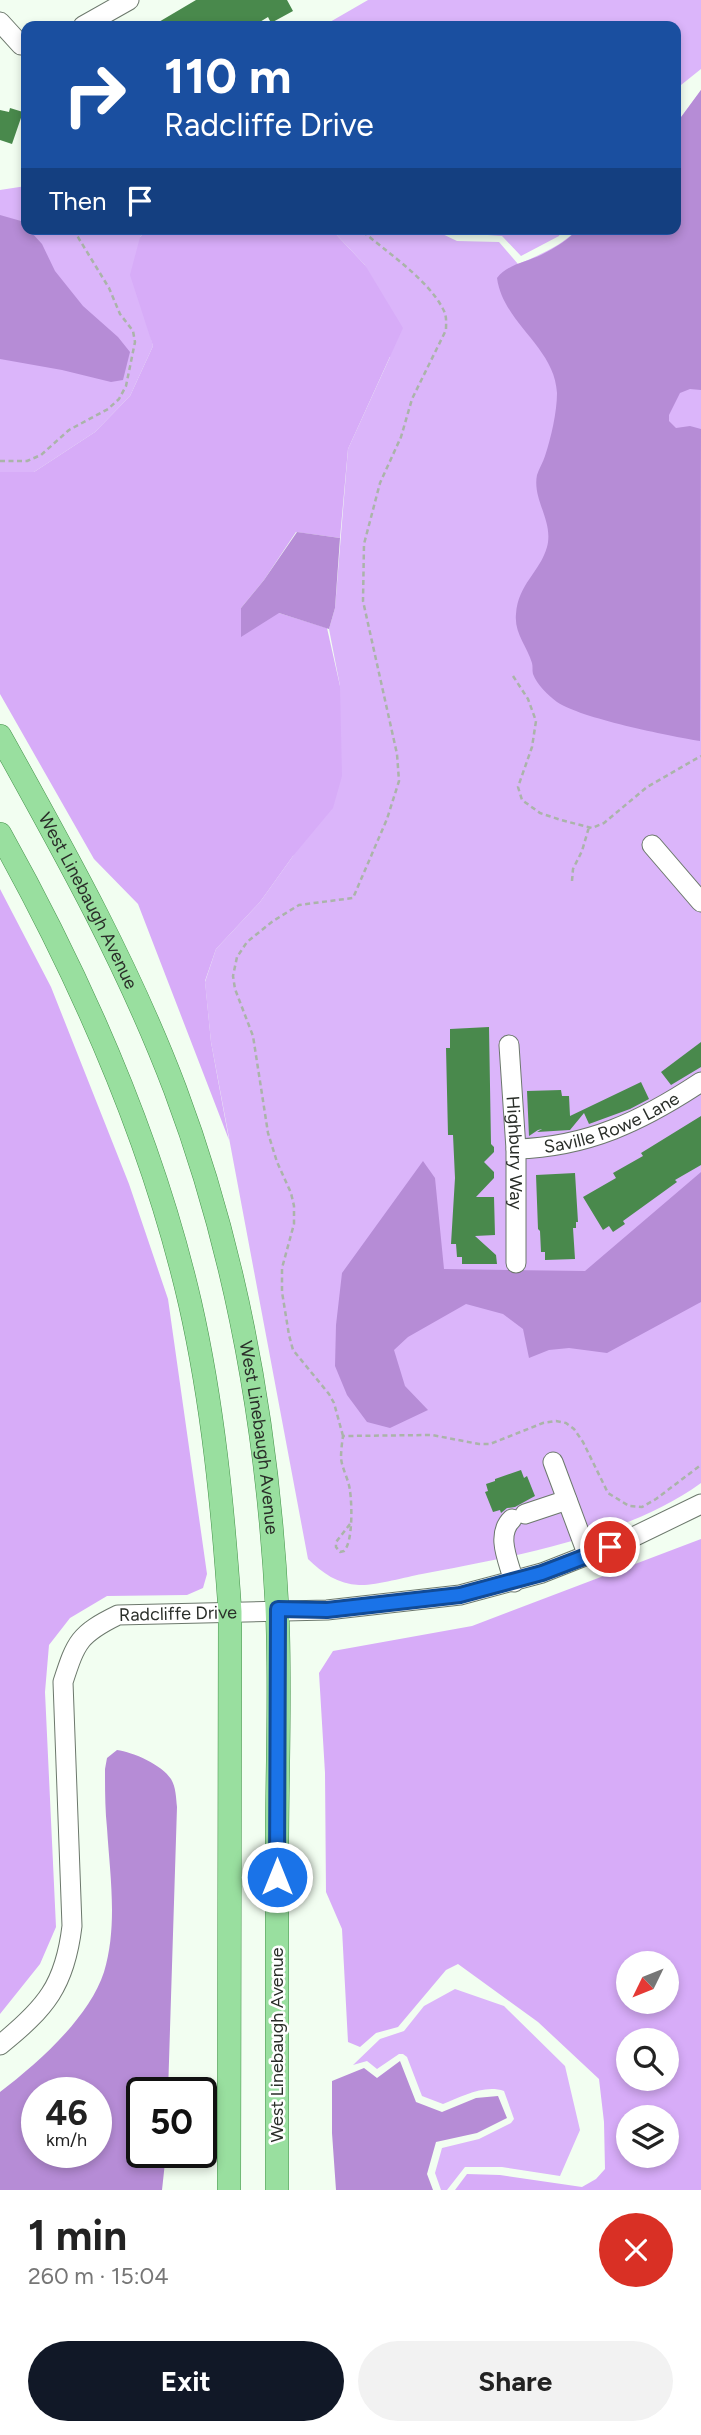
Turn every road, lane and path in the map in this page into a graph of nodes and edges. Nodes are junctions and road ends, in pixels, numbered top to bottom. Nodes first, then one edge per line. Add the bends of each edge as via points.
1 (129, 0) edge
2 (92, 21) edge
3 (0, 22) edge
4 (21, 45) edge
5 (75, 235) edge
6 (367, 235) edge
7 (0, 461) edge
8 (513, 676) dead end
9 (0, 736) edge
10 (701, 756) edge
11 (589, 827) junction
12 (0, 834) edge
13 (652, 845) dead end
14 (572, 881) dead end
15 (701, 902) edge
16 (509, 1045) dead end
17 (701, 1082) edge
18 (516, 1149) junction
19 (516, 1263) dead end
20 (342, 1436) junction
21 (552, 1462) dead end
22 (701, 1465) edge
23 (567, 1500) junction
24 (701, 1504) edge
25 (350, 1524) junction
26 (588, 1556) junction
27 (514, 1582) junction
28 (278, 1609) junction
29 (230, 1612) junction
30 (0, 2045) edge
31 (229, 2190) edge
32 (277, 2190) edge

1 - 2 street
3 - 4 street
5 - 7 path via 133,331 126,386 108,409 69,430 41,455 27,461
6 - 20 path via 422,281 447,319 380,483 363,544 363,601 399,781 354,898 299,905 273,921 247,942 237,957 233,976 253,1036 268,1133 294,1206 282,1268 289,1335 293,1350 329,1394
8 - 11 path via 536,721 518,788 523,800 540,813
9 - 28 main road, West Linebaugh Avenue via 99,917 137,999 175,1090 210,1199 247,1347 269,1500
10 - 11 path via 647,787 604,824
11 - 14 path
12 - 29 main road via 96,1025 160,1200 190,1303 214,1439
13 - 15 street
16 - 18 street, Highbury Way
17 - 18 street, Saville Rowe Lane via 643,1117 598,1135 550,1148
18 - 19 street, Highbury Way
20 - 22 path via 432,1434 490,1444 543,1423 566,1423 583,1442 608,1493 629,1506 642,1507
20 - 25 path
21 - 23 street
23 - 26 street
23 - 27 street via 518,1516 503,1534
24 - 26 street, Radcliffe Drive
25 - 25 path via 336,1542 340,1552 348,1547
26 - 27 street, Radcliffe Drive
27 - 28 street, Radcliffe Drive via 460,1595 327,1610
28 - 29 street, Radcliffe Drive
28 - 32 main road, West Linebaugh Avenue
29 - 30 street, Radcliffe Drive via 118,1615 93,1627 75,1646 62,1682 72,1926 69,1953 46,2002
29 - 31 main road

